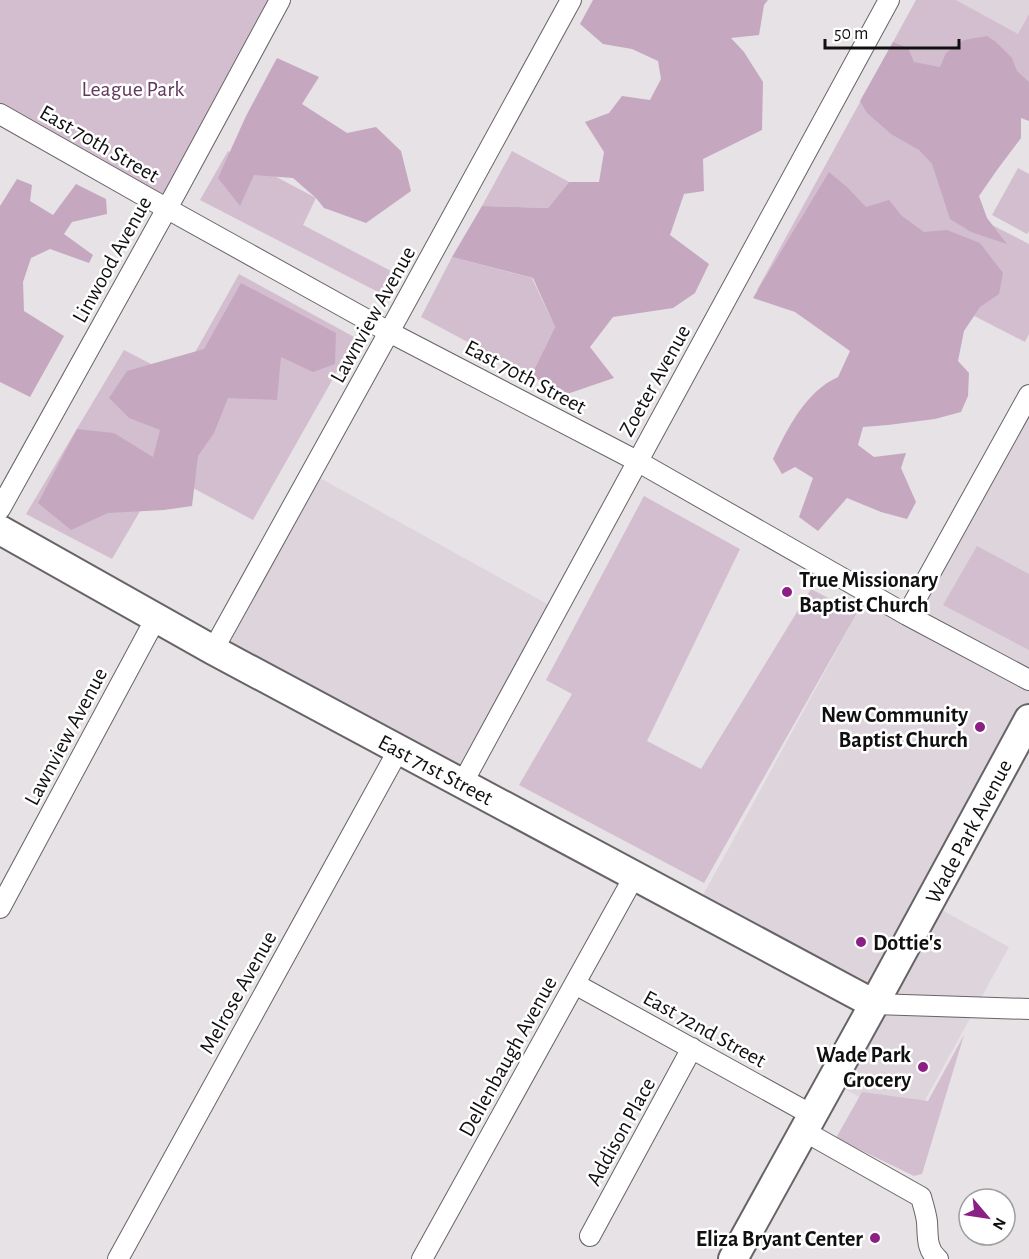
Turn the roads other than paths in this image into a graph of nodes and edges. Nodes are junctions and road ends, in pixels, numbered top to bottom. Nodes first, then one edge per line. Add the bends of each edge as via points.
1 (280, 0) edge
2 (571, 0) edge
3 (889, 0) edge
4 (0, 114) edge
5 (167, 208) junction
6 (389, 332) junction
7 (1029, 395) edge
8 (637, 461) junction
9 (0, 509) edge
10 (0, 530) edge
11 (907, 615) junction
12 (156, 618) junction
13 (213, 650) junction
14 (1029, 680) edge
15 (1029, 719) edge
16 (399, 749) junction
17 (462, 784) junction
18 (634, 875) junction
19 (0, 908) edge
20 (575, 984) junction
21 (874, 1004) junction
22 (1029, 1009) edge
23 (692, 1048) junction
24 (808, 1123) junction
25 (590, 1236) dead end
26 (118, 1259) edge
27 (422, 1259) edge
28 (733, 1259) edge
29 (938, 1259) edge

1 - 5 street, Linwood Avenue
2 - 6 street, Lawnview Avenue
3 - 8 street, Zoeter Avenue
4 - 5 street, East 70th Street
5 - 6 street, East 70th Street
5 - 9 street, Linwood Avenue
6 - 8 street, East 70th Street
6 - 13 street, Lawnview Avenue
7 - 11 street
8 - 11 street, East 70th Street
8 - 17 street, Zoeter Avenue
10 - 12 street, East 71st Street
11 - 14 street, East 70th Street
12 - 13 street, East 71st Street
12 - 19 street, Lawnview Avenue
13 - 16 street, East 71st Street
15 - 21 street, Wade Park Avenue
16 - 17 street, East 71st Street
16 - 26 street, Melrose Avenue
17 - 18 street, East 71st Street
18 - 20 street, Dellenbaugh Avenue
18 - 21 street, East 71st Street
20 - 23 street, East 72nd Street
20 - 27 street, Dellenbaugh Avenue
21 - 22 street
21 - 24 street, Wade Park Avenue
23 - 24 street, East 72nd Street
23 - 25 street, Addison Place
24 - 28 street, Wade Park Avenue
24 - 29 street, East 72nd Street via 921,1197 928,1242

